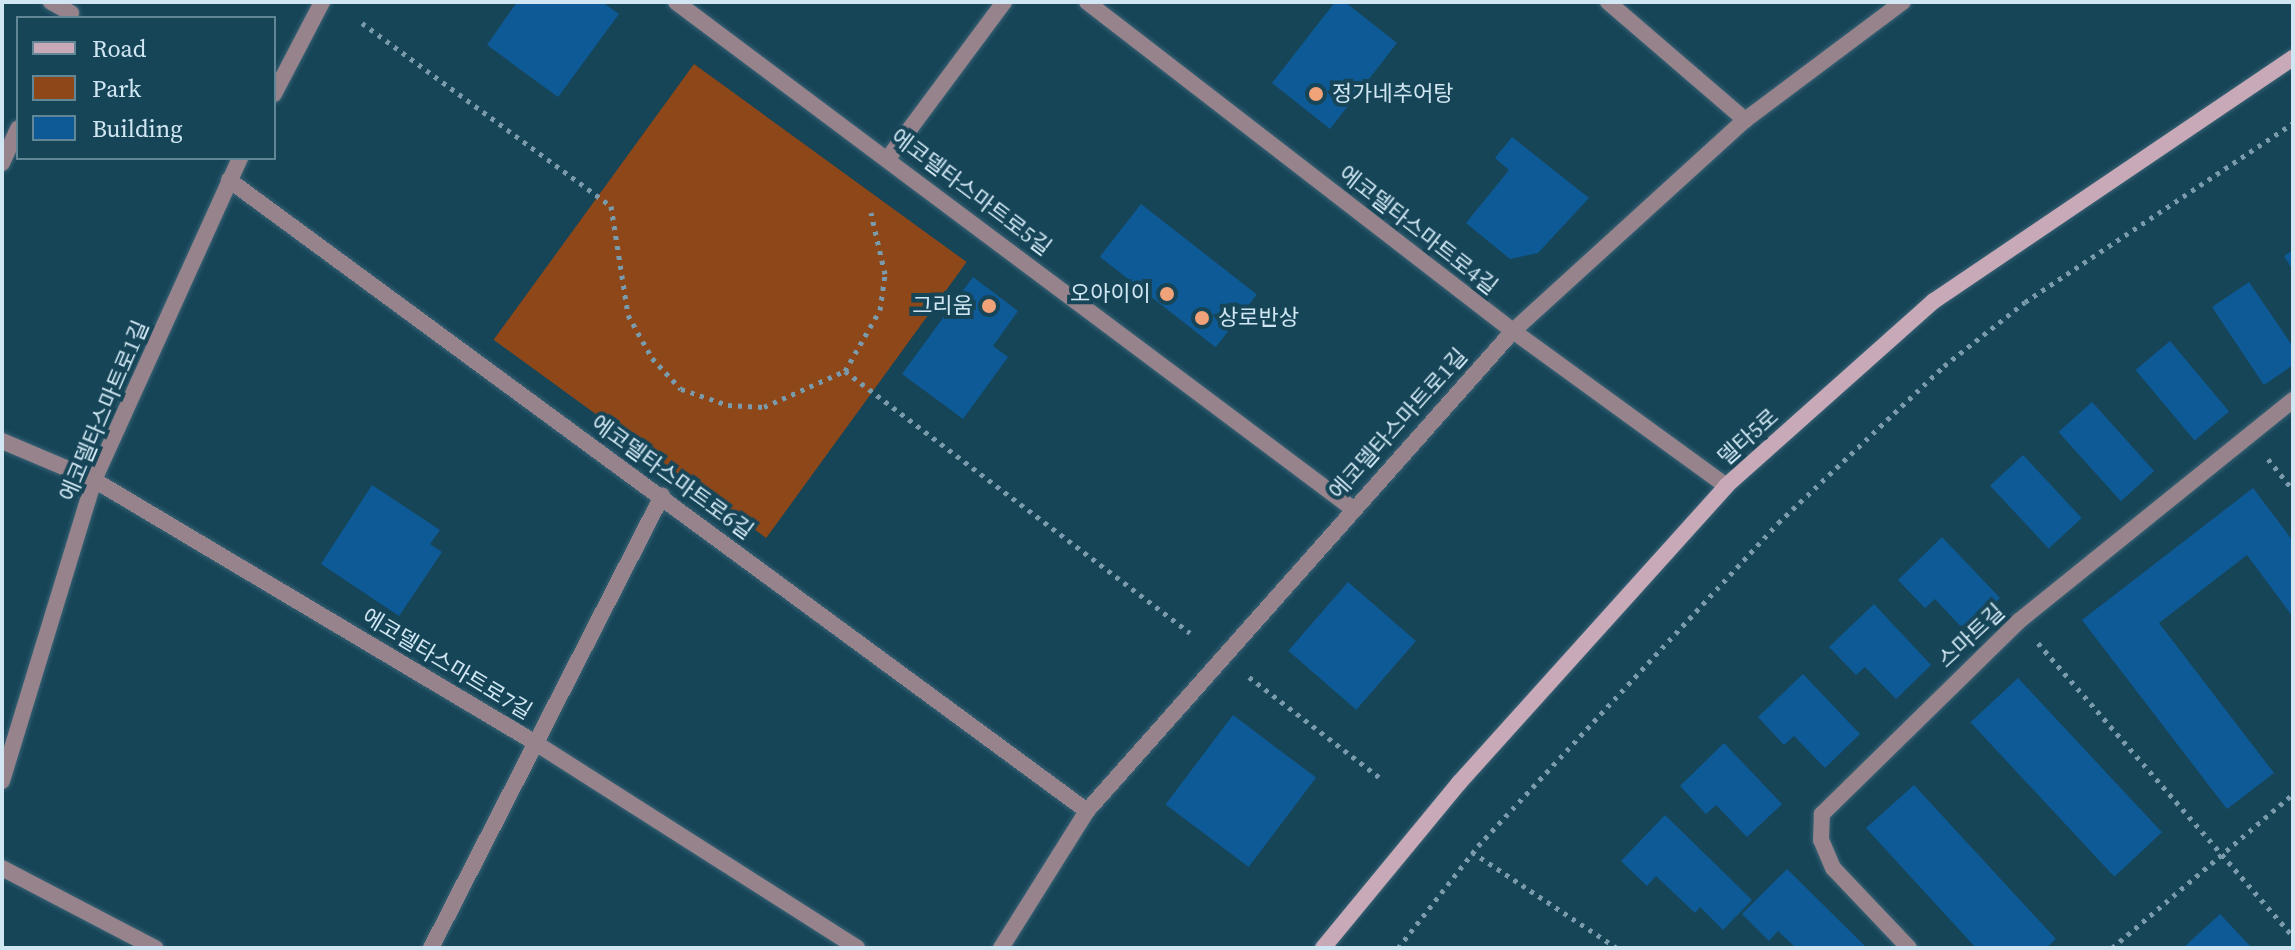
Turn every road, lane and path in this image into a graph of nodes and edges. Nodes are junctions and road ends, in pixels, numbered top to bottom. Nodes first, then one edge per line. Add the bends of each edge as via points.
1 (51, 2) edge
2 (322, 2) edge
3 (676, 2) edge
4 (1004, 2) edge
5 (1087, 2) edge
6 (1608, 2) edge
7 (1903, 2) edge
8 (73, 11) edge
9 (362, 23) dead end
10 (2293, 58) edge
11 (276, 90) edge
12 (1745, 120) junction
13 (2293, 123) edge
14 (16, 132) edge
15 (889, 157) junction
16 (239, 160) edge
17 (2, 163) edge
18 (229, 180) junction
19 (871, 213) dead end
20 (1513, 331) junction
21 (845, 371) junction
22 (2293, 400) edge
23 (2, 441) edge
24 (94, 480) junction
25 (1726, 486) junction
26 (662, 496) junction
27 (1352, 508) junction
28 (2019, 621) junction
29 (1190, 633) dead end
30 (1249, 677) dead end
31 (534, 742) junction
32 (1379, 777) dead end
33 (2, 781) edge
34 (2293, 794) edge
35 (1087, 811) junction
36 (1472, 852) junction
37 (2220, 852) junction
38 (2, 868) edge
39 (2293, 936) edge
40 (155, 948) edge
41 (431, 948) edge
42 (857, 948) edge
43 (1001, 948) edge
44 (1323, 948) edge
45 (1398, 948) edge
46 (1617, 948) edge
47 (1909, 948) edge
48 (2112, 948) edge

1 - 8 street
2 - 11 street
3 - 15 street, 에코델타스마트로5길
4 - 15 street
5 - 20 street, 에코델타스마트로4길
6 - 12 street
7 - 12 street, 에코델타스마트로1길
9 - 21 path via 611,206 628,315 652,358 681,389 728,405 764,407
10 - 25 street, 델타5로 via 1934,301
12 - 20 street, 에코델타스마트로1길
13 - 36 path via 2025,302 1944,366 1778,523
14 - 17 street
15 - 27 street, 에코델타스마트로5길
16 - 18 street, 에코델타스마트로1길
18 - 24 street, 에코델타스마트로1길
18 - 26 street, 에코델타스마트로6길
19 - 21 path via 885,274 880,310
20 - 25 street, 에코델타스마트로4길
20 - 27 street, 에코델타스마트로1길
21 - 29 path
22 - 28 street, 스마트길
23 - 24 street, 에코델타스마트로7길
24 - 31 street, 에코델타스마트로7길
24 - 33 street, 에코델타스마트로1길
25 - 44 street, 델타5로 via 1459,783
26 - 31 street
26 - 35 street, 에코델타스마트로6길
27 - 35 street, 에코델타스마트로1길
28 - 37 path
28 - 47 street, 스마트길 via 1841,789 1822,814 1821,840 1833,868
30 - 32 path
31 - 41 street
31 - 42 street, 에코델타스마트로7길
34 - 37 path
35 - 43 street, 에코델타스마트로1길
36 - 45 path
36 - 46 path
37 - 39 path
37 - 48 path
38 - 40 street

